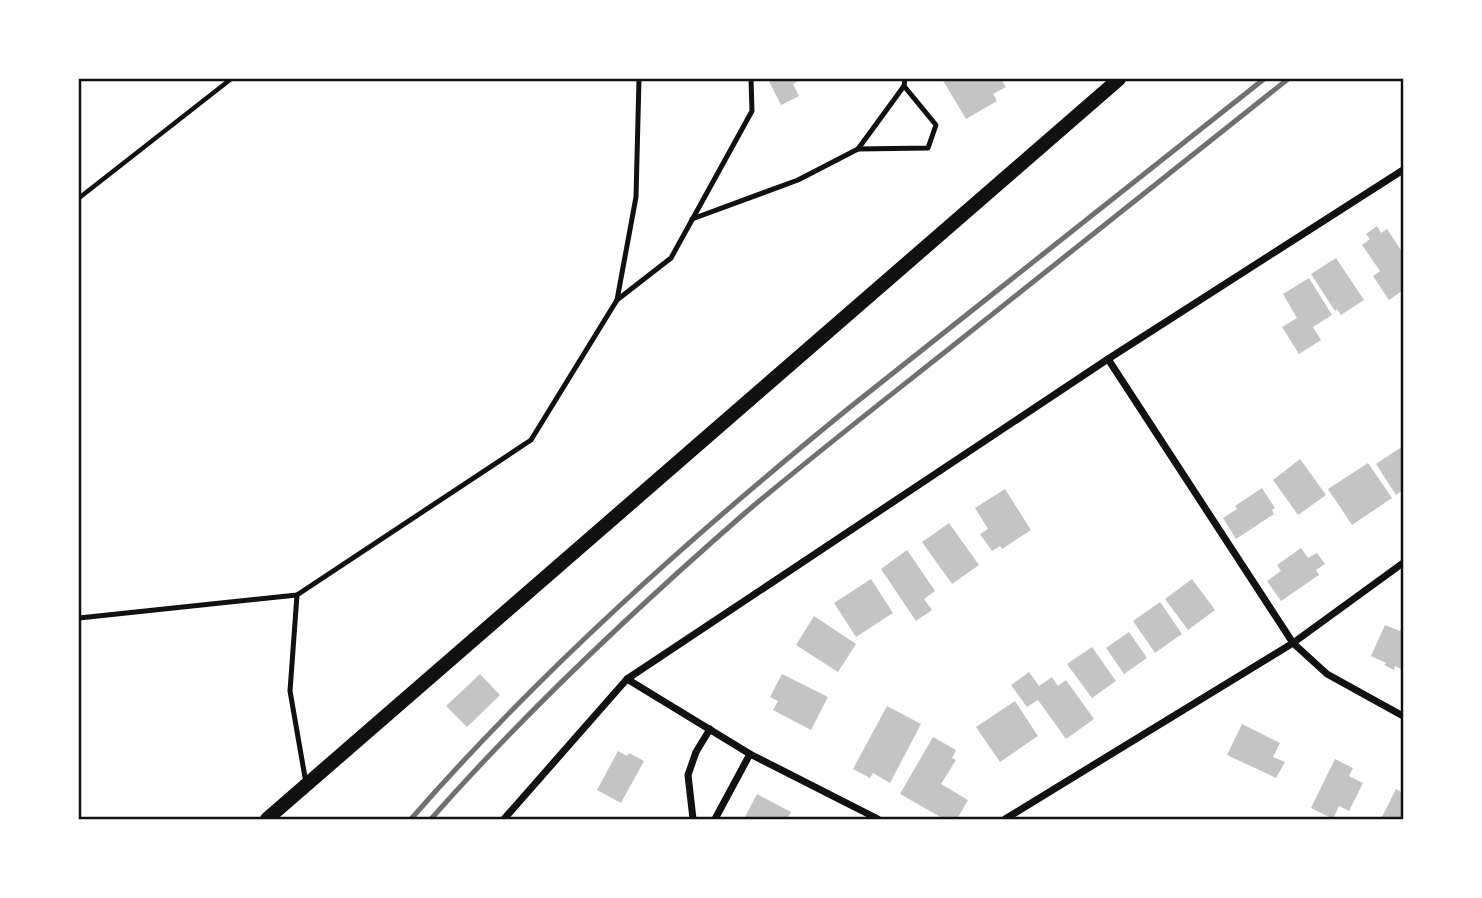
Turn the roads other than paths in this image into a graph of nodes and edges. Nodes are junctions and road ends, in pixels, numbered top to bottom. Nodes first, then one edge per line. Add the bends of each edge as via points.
1 (639, 79) edge
2 (751, 79) edge
3 (1119, 79) edge
4 (905, 82) edge
5 (858, 149) junction
6 (1403, 170) edge
7 (692, 219) junction
8 (617, 300) junction
9 (1108, 359) junction
10 (1403, 563) edge
11 (297, 595) junction
12 (79, 618) edge
13 (1293, 643) junction
14 (627, 679) junction
15 (1403, 716) edge
16 (710, 729) junction
17 (750, 754) junction
18 (306, 785) junction
19 (267, 819) edge
20 (504, 819) edge
21 (693, 819) edge
22 (715, 819) edge
23 (878, 819) edge
24 (1005, 819) edge

1 - 8 lane via 636,197
2 - 7 lane via 752,111
3 - 18 main road
4 - 5 lane
4 - 5 lane via 936,125 928,148
5 - 7 lane via 798,180
6 - 9 street
7 - 8 lane via 671,258
8 - 11 lane via 531,440
9 - 13 street
9 - 14 street
10 - 13 street
11 - 12 lane
11 - 18 lane via 290,691
13 - 15 street via 1327,674
13 - 24 street
14 - 16 street
14 - 20 street
16 - 17 street
16 - 21 street via 688,775
17 - 22 street
17 - 23 street
18 - 19 main road

